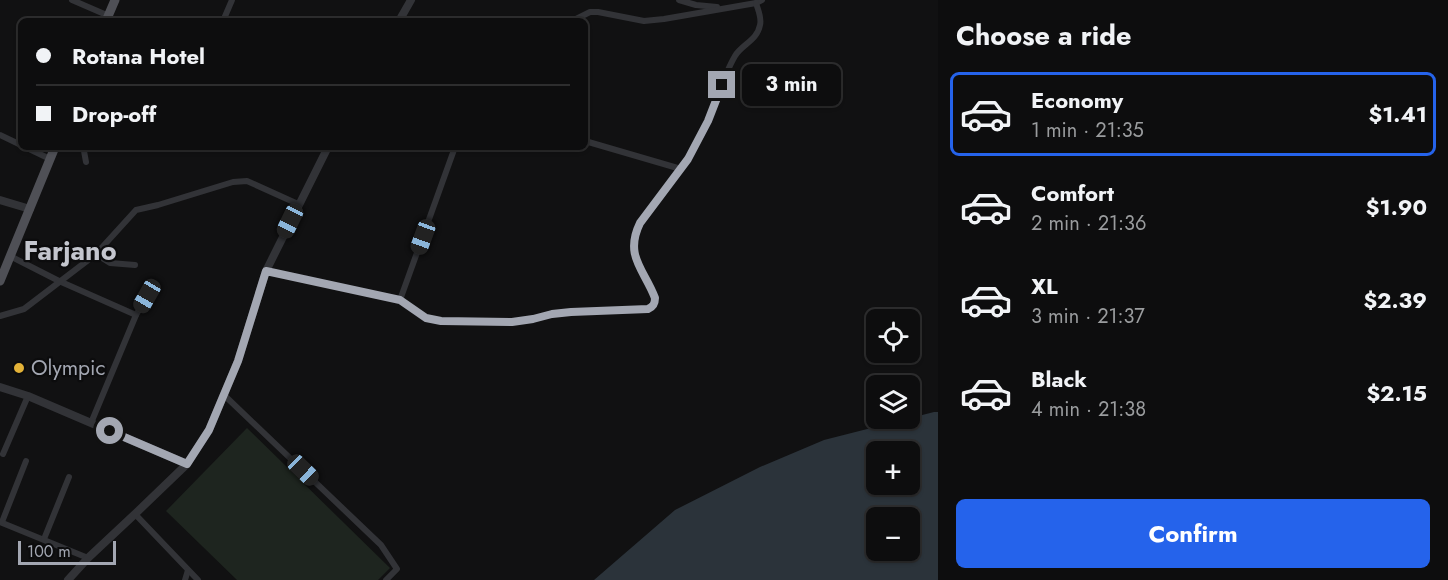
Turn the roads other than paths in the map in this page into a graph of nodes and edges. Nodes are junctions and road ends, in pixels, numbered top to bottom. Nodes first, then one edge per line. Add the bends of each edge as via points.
1 (72, 0) edge
2 (115, 0) edge
3 (232, 0) edge
4 (411, 0) edge
5 (679, 0) edge
6 (759, 1) edge
7 (725, 8) junction
8 (107, 18) edge
9 (224, 18) edge
10 (401, 18) edge
11 (578, 18) edge
12 (0, 135) edge
13 (588, 142) edge
14 (18, 144) edge
15 (31, 150) edge
16 (54, 150) edge
17 (85, 150) edge
18 (326, 150) edge
19 (454, 150) edge
20 (50, 159) junction
21 (86, 162) dead end
22 (681, 169) junction
23 (0, 200) edge
24 (298, 204) junction
25 (30, 209) junction
26 (96, 254) junction
27 (10, 256) junction
28 (135, 265) dead end
29 (2, 268) edge
30 (266, 271) junction
31 (0, 281) edge
32 (59, 281) junction
33 (147, 296) dead end
34 (400, 300) junction
35 (136, 315) junction
36 (0, 316) edge
37 (0, 387) edge
38 (224, 394) junction
39 (28, 396) junction
40 (91, 423) junction
41 (3, 454) dead end
42 (26, 461) dead end
43 (187, 464) junction
44 (69, 477) dead end
45 (135, 514) junction
46 (1, 522) edge
47 (44, 539) junction
48 (88, 558) junction
49 (188, 570) junction
50 (68, 580) edge
51 (185, 580) edge
52 (198, 580) edge
53 (386, 580) edge

1 - 8 street
2 - 8 main road
3 - 9 street
4 - 10 street
5 - 7 street
6 - 7 street
6 - 22 street via 760,27 737,54 708,121
7 - 11 street via 644,21 598,12
12 - 14 street
13 - 22 street
15 - 20 street
16 - 20 main road
17 - 21 street
18 - 24 street
19 - 34 street
20 - 25 main road
22 - 34 street via 640,223 634,239 634,255 655,298 648,309 571,312 512,322 441,321 426,318
23 - 25 street
24 - 26 street via 247,182 233,182 136,210
24 - 30 street
25 - 27 main road
26 - 28 street via 110,263
26 - 32 street
27 - 29 main road
27 - 32 street
29 - 31 main road
30 - 34 street
30 - 38 street
32 - 35 street
32 - 36 street via 24,309
33 - 35 street
35 - 40 street
37 - 39 street
38 - 43 street via 209,430
38 - 53 street via 381,545 398,569
39 - 40 street
39 - 41 street
40 - 43 street
42 - 46 street
43 - 45 street
44 - 47 street
45 - 48 street
45 - 49 street
46 - 47 street
47 - 48 street
48 - 50 street
49 - 51 street
49 - 52 street

